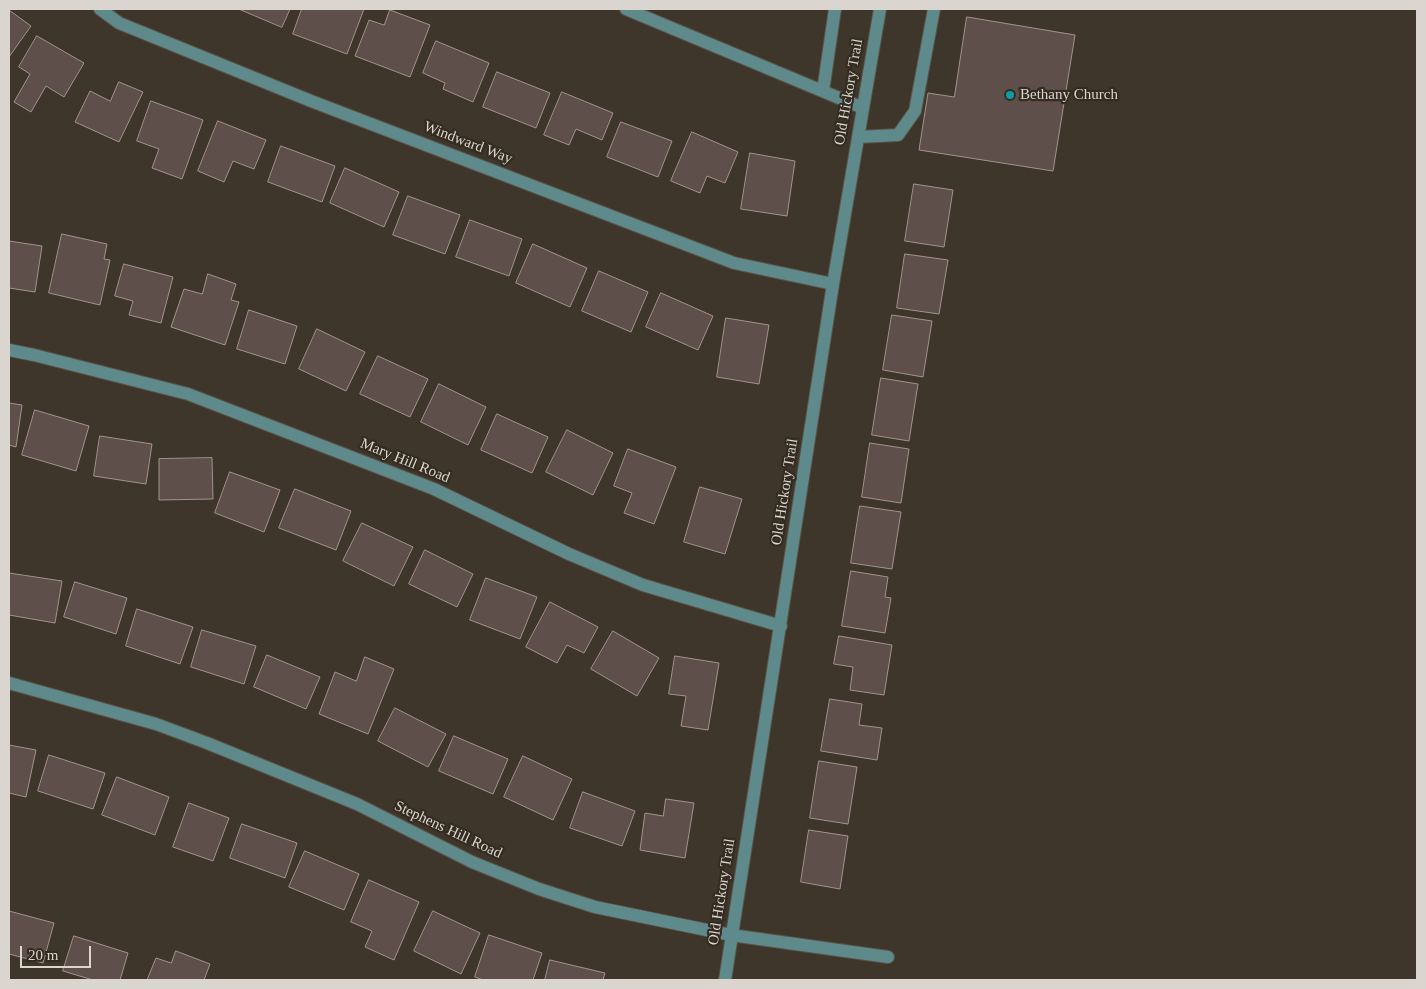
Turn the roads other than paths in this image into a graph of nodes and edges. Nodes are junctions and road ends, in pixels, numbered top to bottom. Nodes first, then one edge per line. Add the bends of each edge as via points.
1 (100, 9) edge
2 (626, 9) edge
3 (835, 9) edge
4 (880, 9) edge
5 (934, 9) edge
6 (823, 91) junction
7 (863, 108) junction
8 (858, 137) junction
9 (833, 284) junction
10 (9, 350) edge
11 (780, 626) junction
12 (9, 683) edge
13 (732, 935) junction
14 (888, 957) dead end
15 (725, 980) edge

1 - 9 street, Windward Way via 119,23 302,97 734,263
2 - 6 street
3 - 6 street
4 - 7 street, Old Hickory Trail
5 - 8 street via 915,111 898,135
6 - 7 street
7 - 8 street, Old Hickory Trail
8 - 9 street, Old Hickory Trail
9 - 11 street, Old Hickory Trail
10 - 11 street, Mary Hill Road via 188,394 434,489 569,554 643,585
11 - 13 street, Old Hickory Trail
12 - 13 street, Stephens Hill Road via 156,724 207,743 357,804 472,862 539,889 595,907
13 - 14 street, Stephens Hill Road
13 - 15 street, Old Hickory Trail

